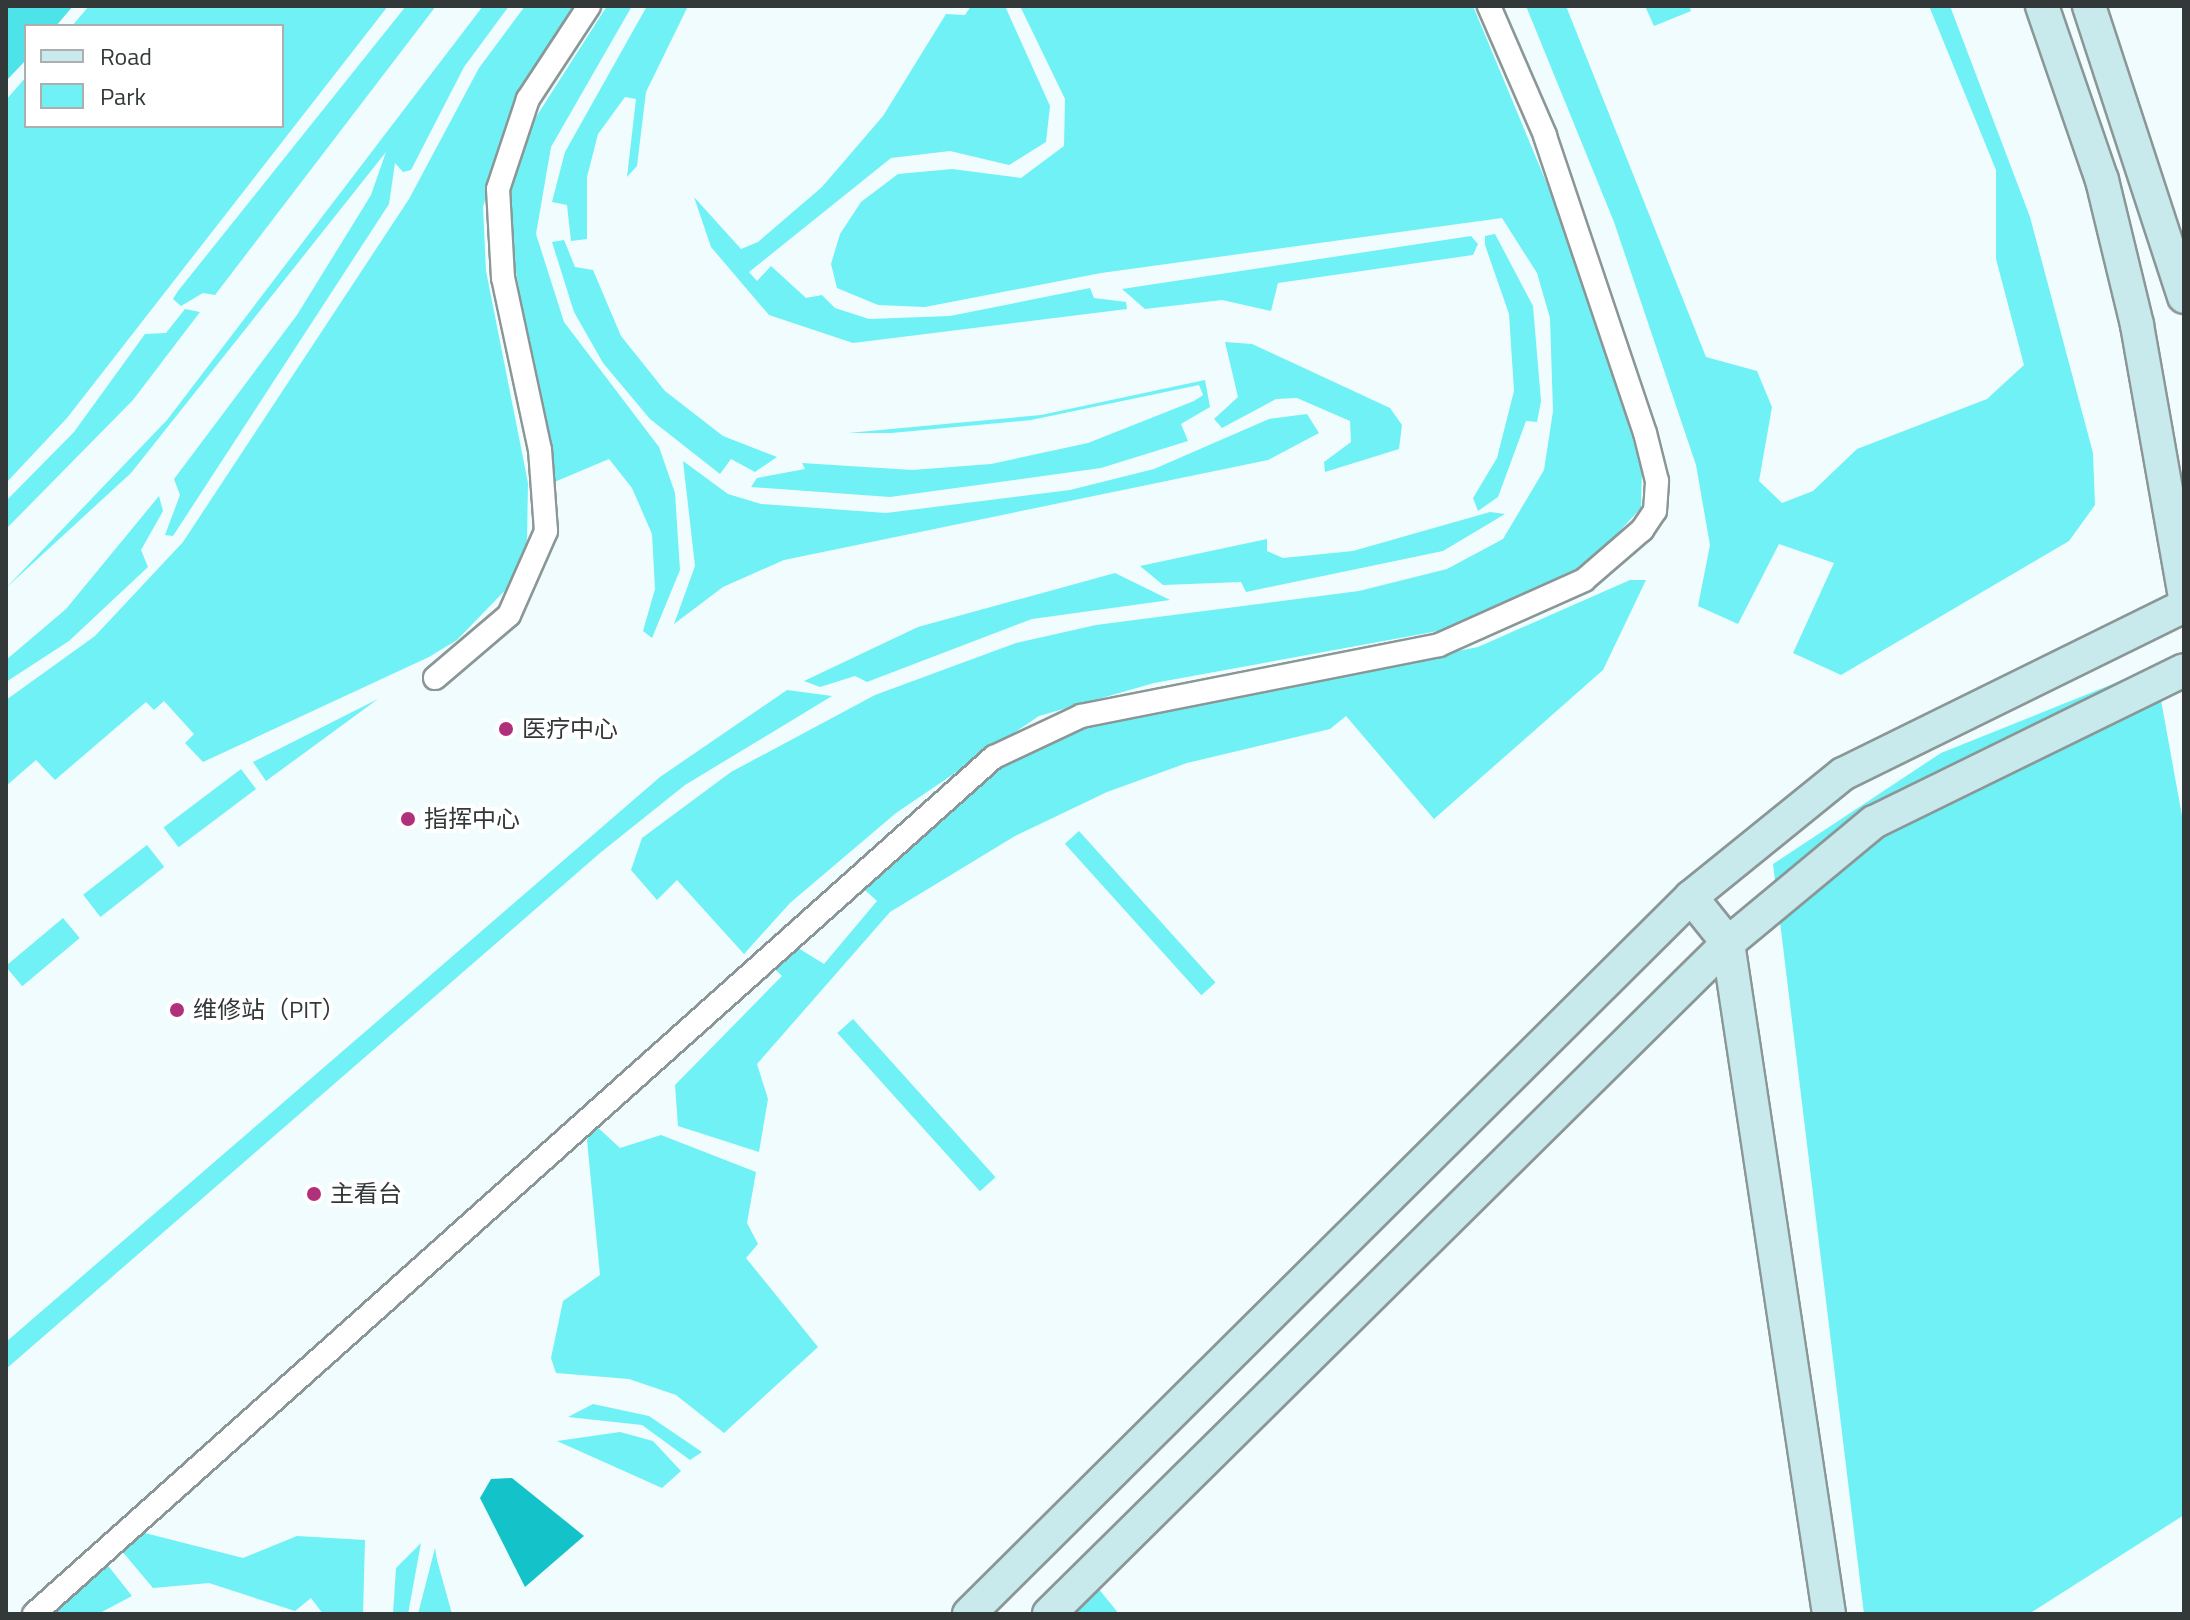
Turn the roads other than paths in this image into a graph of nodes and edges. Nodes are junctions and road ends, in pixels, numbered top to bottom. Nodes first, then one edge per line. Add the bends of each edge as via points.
1 (589, 6) edge
2 (1489, 6) edge
3 (2042, 6) edge
4 (2089, 6) edge
5 (2184, 297) edge
6 (2184, 592) edge
7 (2184, 606) edge
8 (2184, 670) edge
9 (435, 678) dead end
10 (1691, 897) junction
11 (1728, 943) junction
12 (34, 1614) edge
13 (969, 1614) edge
14 (1049, 1614) edge
15 (1829, 1614) edge

1 - 9 street via 528,99 498,189 503,278 540,450 546,531 509,615
2 - 12 street via 1545,135 1645,433 1657,481 1655,511 1642,530 1584,580 1439,645 1081,716 984,764
3 - 6 street via 2102,180 2137,325
4 - 5 street
7 - 10 street via 1843,774
8 - 11 street via 1874,822
10 - 11 street
10 - 13 street
11 - 14 street
11 - 15 street

